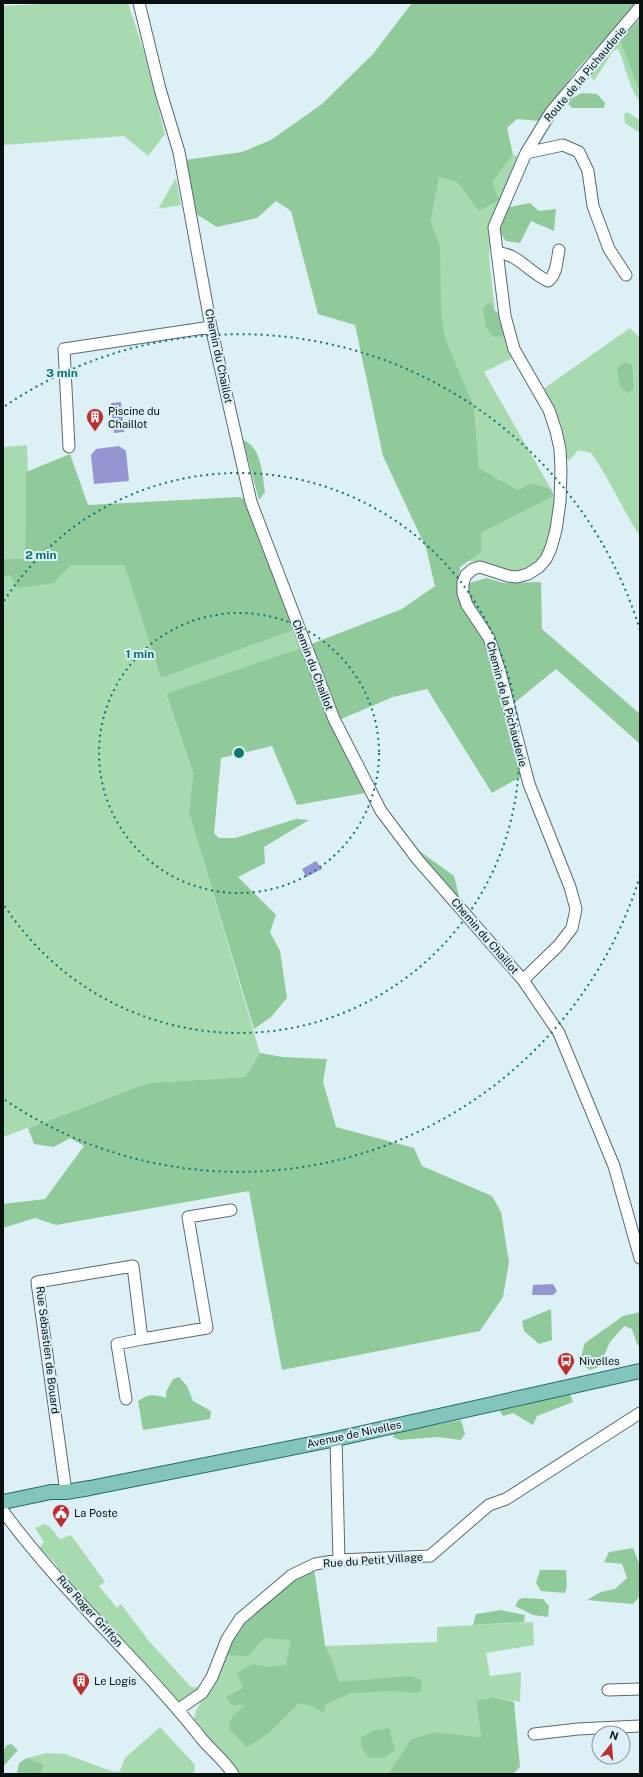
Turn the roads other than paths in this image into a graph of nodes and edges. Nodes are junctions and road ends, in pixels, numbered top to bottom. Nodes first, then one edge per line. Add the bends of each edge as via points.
1 (139, 3) edge
2 (640, 7) edge
3 (526, 153) junction
4 (559, 250) dead end
5 (497, 253) junction
6 (626, 275) dead end
7 (212, 327) junction
8 (514, 349) joint
9 (69, 447) dead end
10 (523, 980) junction
11 (231, 1210) dead end
12 (640, 1258) edge
13 (142, 1339) junction
14 (640, 1371) edge
15 (126, 1399) dead end
16 (640, 1413) edge
17 (336, 1438) junction
18 (66, 1492) junction
19 (3, 1502) edge
20 (3, 1511) edge
21 (339, 1560) junction
22 (640, 1689) edge
23 (608, 1690) dead end
24 (179, 1710) junction
25 (640, 1726) edge
26 (534, 1734) dead end
27 (233, 1774) edge

1 - 7 street, Chemin du Chaillot via 178,152
2 - 3 street, Route de la Pichauderie via 551,112
3 - 5 street, Route de la Pichauderie via 494,227
3 - 6 street via 563,145 579,152 588,171 593,206 609,249
4 - 5 street via 554,272 548,280 520,260 505,253
5 - 8 street, Route de la Pichauderie via 505,316
7 - 9 street via 64,349
7 - 10 street, Chemin du Chaillot via 251,502 334,719 381,811 418,860
8 - 10 street, Chemin de la Pichauderie via 549,410 556,430 561,470 556,530 546,559 539,567 517,577 480,567 473,569 465,579 463,593 467,605 489,638 529,784 570,887 576,909 572,928 542,963
10 - 12 street, Chemin du Chaillot via 559,1033 614,1166
11 - 13 street via 188,1217 207,1328
13 - 15 street via 117,1344
13 - 18 street, Rue Sébastien de Bouard via 133,1266 37,1282
14 - 17 main road, Avenue de Nivelles
16 - 21 street, Rue du Petit Village via 506,1499 489,1505 430,1556
17 - 18 main road, Avenue de Nivelles
17 - 21 street
18 - 19 main road, Avenue de Nivelles via 51,1492
18 - 20 main road, Avenue de Nivelles via 55,1500
20 - 24 street, Rue Roger Griffon via 62,1581
21 - 24 street, Rue du Petit Village via 315,1564 292,1575 240,1619 227,1639 212,1677 202,1693
22 - 23 street
24 - 27 street, Rue Roger Griffon
25 - 26 street

